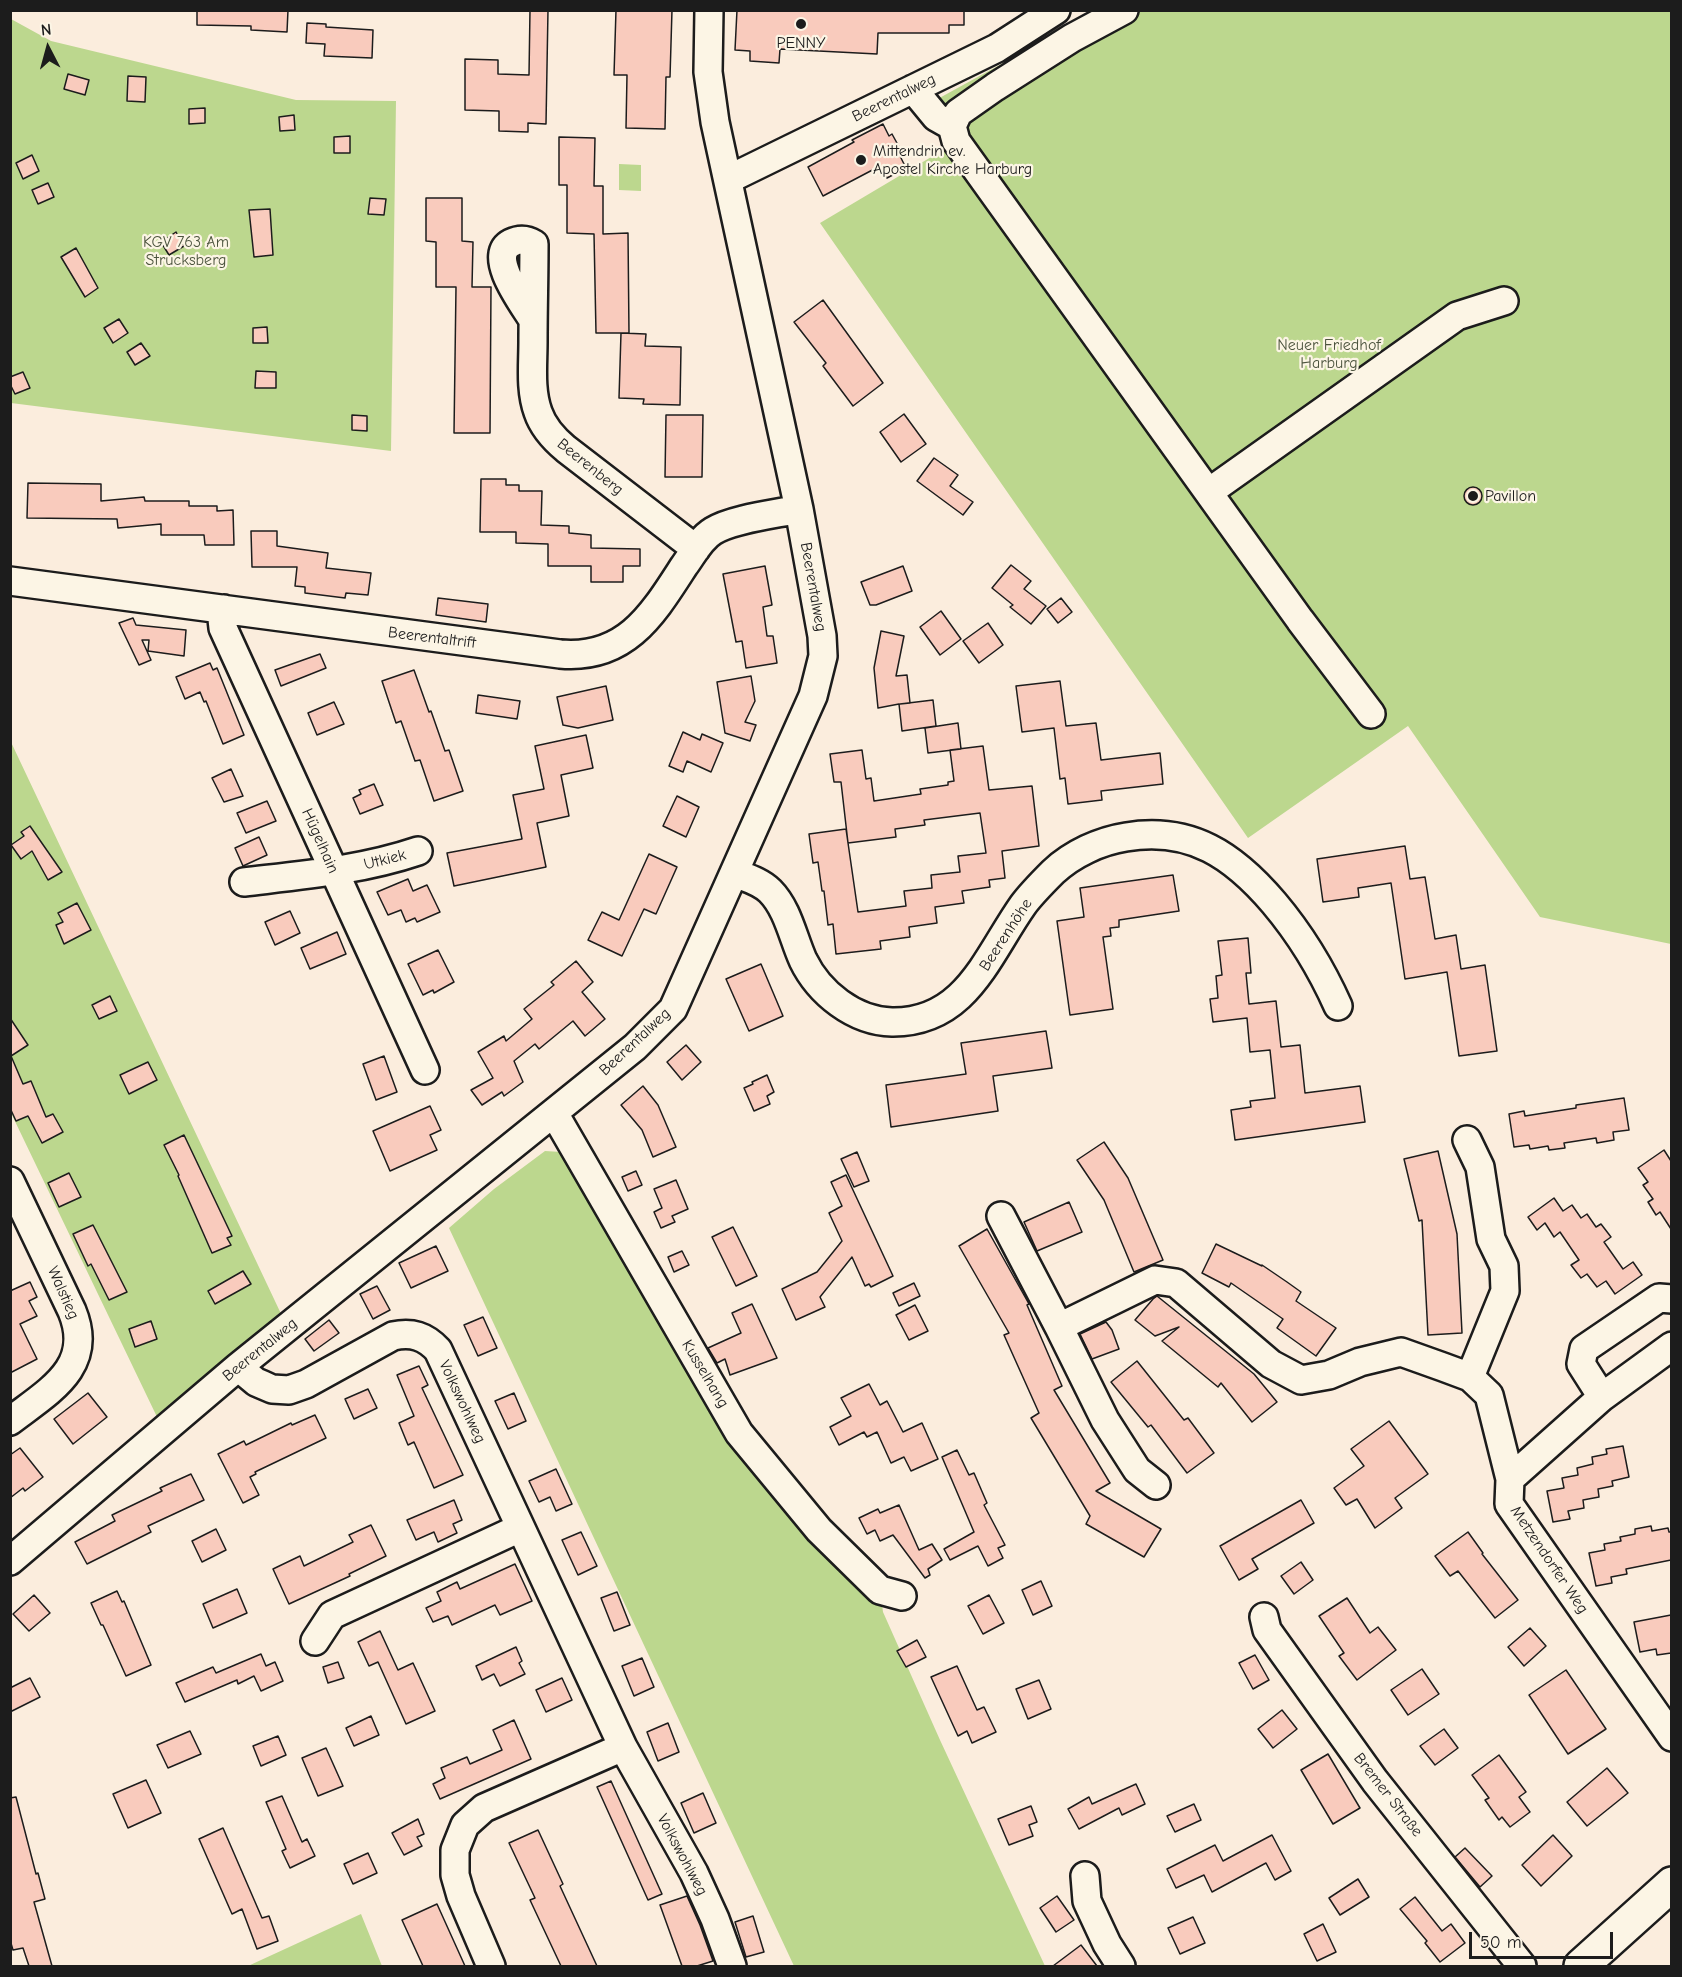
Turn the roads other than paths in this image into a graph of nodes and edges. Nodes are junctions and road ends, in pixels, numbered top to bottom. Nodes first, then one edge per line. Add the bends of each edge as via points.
1 (709, 10) edge
2 (1056, 10) edge
3 (1124, 10) edge
4 (913, 89) junction
5 (952, 126) junction
6 (729, 179) junction
7 (1504, 301) dead end
8 (533, 320) dead end
9 (1209, 492) junction
10 (799, 509) junction
11 (696, 549) junction
12 (10, 581) edge
13 (224, 609) junction
14 (1371, 714) dead end
15 (418, 851) dead end
16 (334, 872) junction
17 (734, 873) junction
18 (244, 882) dead end
19 (1338, 1006) dead end
20 (425, 1070) dead end
21 (554, 1113) junction
22 (1467, 1140) dead end
23 (10, 1180) edge
24 (1001, 1216) dead end
25 (1671, 1299) edge
26 (1059, 1327) junction
27 (1671, 1346) edge
28 (237, 1367) junction
29 (1470, 1377) junction
30 (1602, 1397) junction
31 (10, 1421) edge
32 (1510, 1479) junction
33 (1156, 1485) dead end
34 (520, 1528) junction
35 (10, 1561) edge
36 (902, 1596) dead end
37 (1264, 1617) dead end
38 (315, 1641) dead end
39 (1671, 1737) edge
40 (623, 1747) junction
41 (1085, 1876) dead end
42 (1671, 1884) edge
43 (491, 1966) edge
44 (732, 1966) edge
45 (1121, 1966) edge
46 (1522, 1966) edge
47 (1581, 1966) edge

1 - 6 street, Beerentalweg via 708,72
2 - 4 street, Beerentalweg via 997,48
3 - 5 street via 994,87 958,113
4 - 5 street via 936,117
4 - 6 street, Beerentalweg
5 - 9 street via 962,150
6 - 10 street, Beerentalweg
7 - 9 street via 1457,316
8 - 11 street, Beerenberg via 534,396 539,416 550,433
9 - 14 street
10 - 11 street, Beerentaltrift via 722,527
10 - 17 street, Beerentalweg via 823,656 813,696
11 - 13 street, Beerentaltrift via 639,629 609,647 578,655
12 - 13 street, Beerentaltrift
13 - 16 street, Hügelhain via 223,628
15 - 16 street, Utkiek
16 - 18 street, Utkiek
16 - 20 street, Hügelhain
17 - 19 street, Beerenhöhe via 763,885 777,899 804,962 825,991 864,1017 903,1022 942,1010 964,992 977,979 1024,903 1068,861 1118,838 1184,838 1219,852 1259,885 1298,932
17 - 21 street, Beerentalweg via 672,1009 635,1047
21 - 28 street, Beerentalweg
21 - 36 street, Kusselhang via 740,1433 819,1530 880,1590
22 - 29 street via 1480,1167 1491,1239 1504,1266 1505,1291
23 - 31 street, Walstieg via 72,1311 79,1343 73,1365 65,1376
24 - 26 street
25 - 30 street via 1659,1298 1584,1349 1581,1364
26 - 29 street via 1155,1280 1176,1283 1271,1364 1301,1380 1329,1376 1360,1362 1401,1352
26 - 33 street via 1105,1420 1137,1470
27 - 30 street
28 - 34 street, Volkswohlweg via 272,1389 289,1390 393,1336 409,1334 422,1338 443,1357
28 - 35 street, Beerentalweg
29 - 32 street, Metzendorfer Weg via 1489,1395
30 - 32 street
32 - 39 street, Metzendorfer Weg via 1509,1504
34 - 38 street via 332,1615
34 - 40 street, Volkswohlweg
37 - 46 street, Bremer Straße via 1267,1630 1375,1781
40 - 43 street via 484,1808 465,1825 455,1850 455,1875
40 - 44 street, Volkswohlweg via 694,1874
41 - 45 street via 1087,1900
42 - 47 main road

